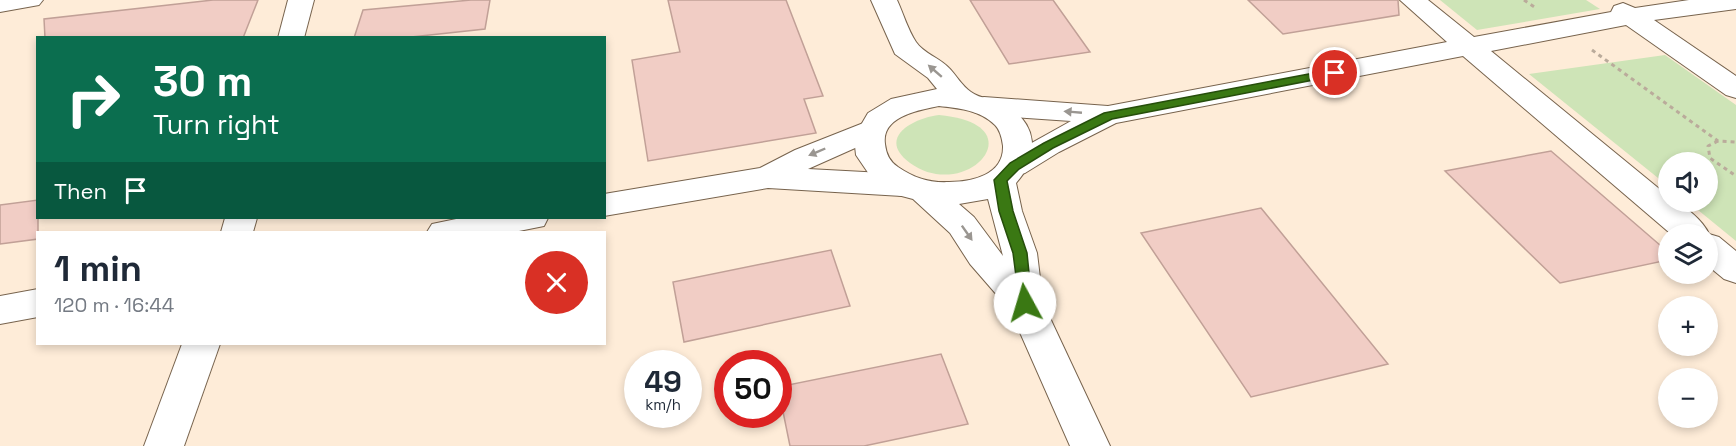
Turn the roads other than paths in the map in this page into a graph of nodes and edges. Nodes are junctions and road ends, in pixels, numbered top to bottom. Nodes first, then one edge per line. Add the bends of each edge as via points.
1 (30, 0) edge
2 (301, 0) edge
3 (885, 0) edge
4 (1413, 0) edge
5 (1607, 0) edge
6 (1736, 2) edge
7 (0, 4) edge
8 (1631, 16) junction
9 (292, 36) edge
10 (1470, 47) junction
11 (905, 48) junction
12 (1736, 88) edge
13 (973, 102) junction
14 (897, 105) junction
15 (1108, 115) junction
16 (871, 129) junction
17 (1007, 173) junction
18 (768, 177) junction
19 (913, 189) junction
20 (606, 205) edge
21 (526, 219) edge
22 (1681, 224) edge
23 (450, 231) edge
24 (1718, 255) edge
25 (1736, 270) edge
26 (36, 303) edge
27 (1025, 303) junction
28 (0, 310) edge
29 (201, 345) edge
30 (164, 446) edge
31 (1090, 446) edge

1 - 7 street
2 - 9 street
3 - 11 street
4 - 10 street
5 - 8 street
6 - 8 street
8 - 10 street
8 - 12 street
10 - 15 street
10 - 22 street
13 -> 11 street
11 - 14 street
13 - 14 street via 928,98
15 -> 13 street
13 - 17 street via 1003,118 1015,133 1019,150
14 - 16 street
15 - 17 street
16 -> 18 street
16 - 19 street via 868,144 872,159 883,173
17 - 19 street via 979,191 952,195
17 - 27 street via 1006,211 1020,253
18 - 19 street
18 - 20 street
19 -> 27 street via 962,225 982,255
21 - 23 street
24 - 25 street
26 - 28 street
27 - 31 street
29 - 30 street

